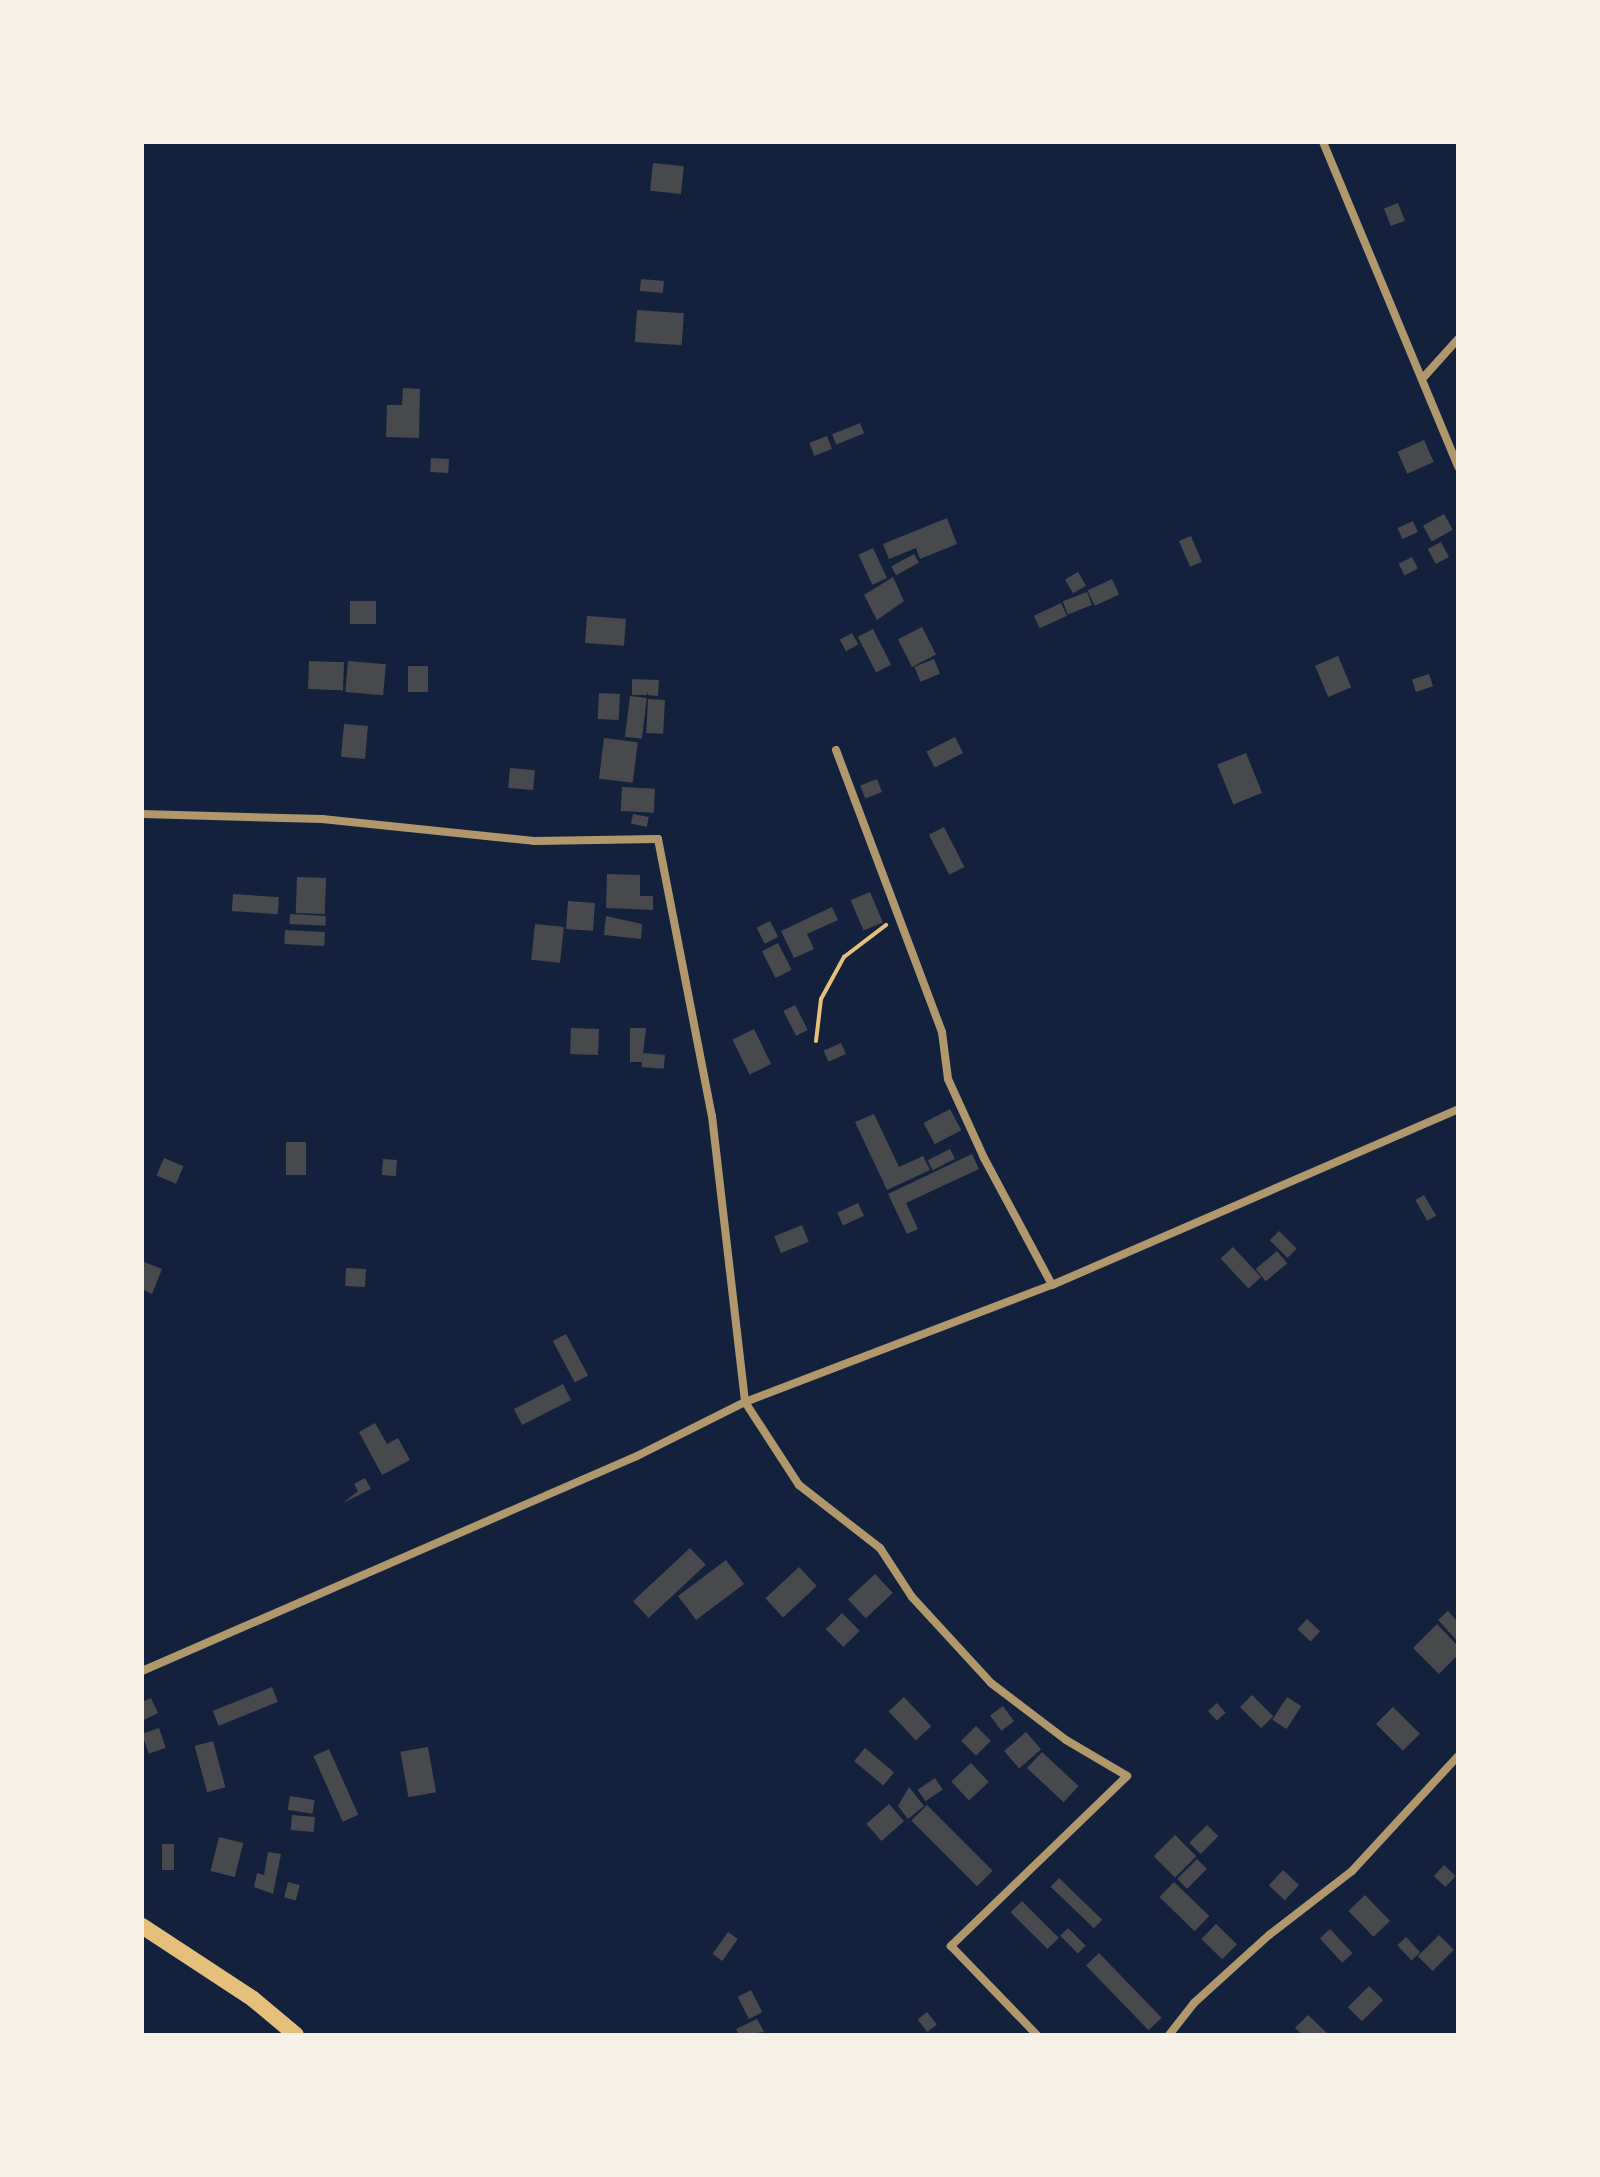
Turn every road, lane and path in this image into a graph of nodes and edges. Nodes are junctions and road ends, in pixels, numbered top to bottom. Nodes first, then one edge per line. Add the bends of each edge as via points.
1 (1323, 142) edge
2 (1458, 339) edge
3 (1422, 379) junction
4 (1458, 467) edge
5 (836, 750) dead end
6 (142, 814) edge
7 (891, 896) junction
8 (816, 1041) dead end
9 (1458, 1109) edge
10 (1052, 1285) junction
11 (745, 1402) junction
12 (142, 1671) edge
13 (1458, 1756) edge
14 (142, 1926) edge
15 (296, 2035) edge
16 (1037, 2035) edge
17 (1169, 2035) edge

1 - 3 street
2 - 3 street
3 - 4 street
5 - 7 street
6 - 11 street via 322,819 534,841 658,839 712,1116
7 - 8 path via 889,924 844,957 821,999
7 - 10 street via 942,1032 948,1079
9 - 10 street
10 - 11 street
11 - 12 street via 637,1456
11 - 16 street via 799,1485 880,1548 912,1597 991,1683 1066,1740 1127,1776 951,1946
13 - 17 street via 1352,1871 1269,1935 1194,2003
14 - 15 main road via 253,1999

